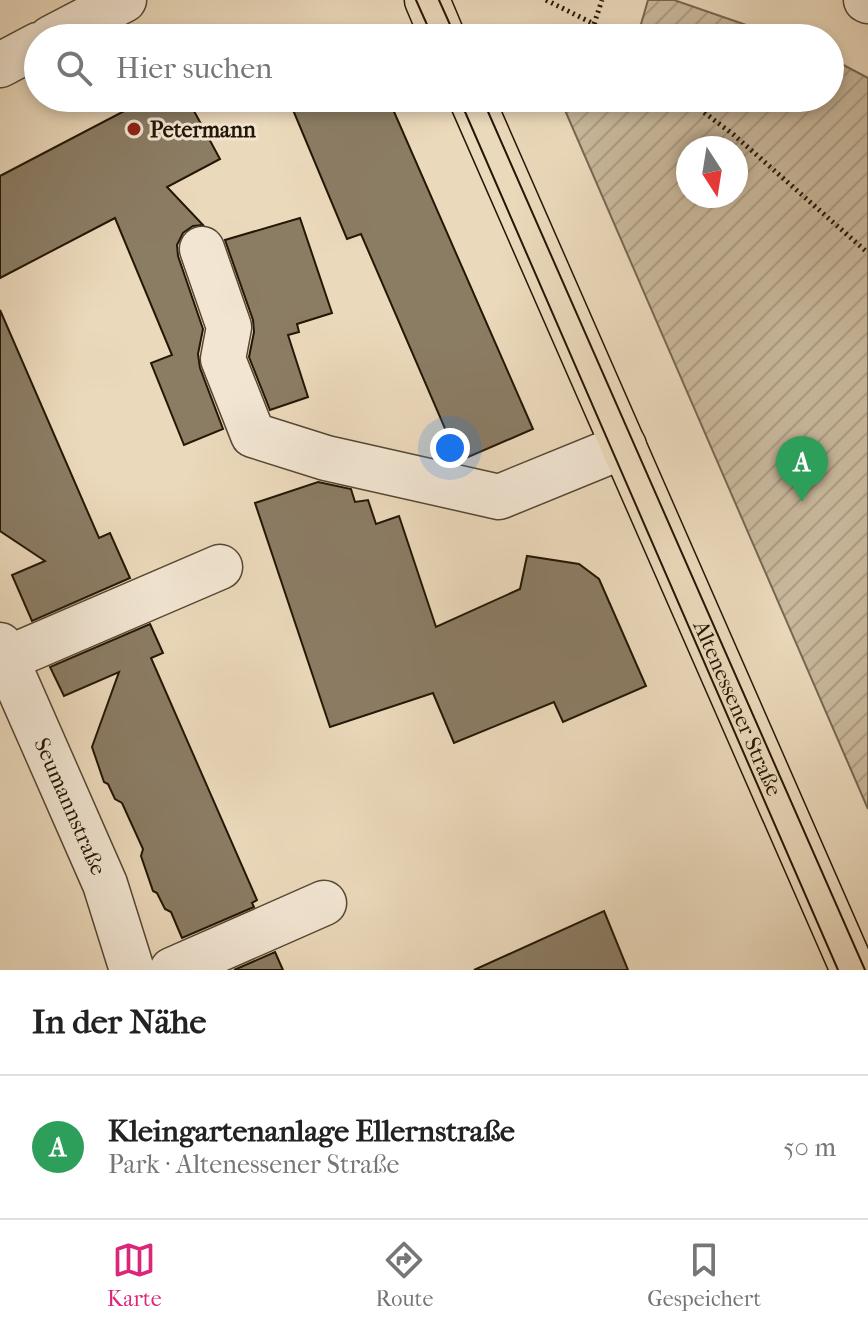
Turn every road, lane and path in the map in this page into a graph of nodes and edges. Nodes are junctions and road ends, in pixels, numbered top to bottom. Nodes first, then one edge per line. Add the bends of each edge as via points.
1 (124, 0) edge
2 (427, 0) edge
3 (546, 0) edge
4 (602, 0) edge
5 (78, 24) edge
6 (437, 24) edge
7 (594, 24) joint
8 (24, 52) edge
9 (0, 65) edge
10 (477, 112) edge
11 (704, 112) edge
12 (202, 249) dead end
13 (868, 253) edge
14 (624, 446) junction
15 (220, 567) dead end
16 (3, 652) edge
17 (324, 903) dead end
18 (132, 970) edge
19 (172, 970) edge
20 (853, 970) edge

1 - 5 street
2 - 6 main road
3 - 7 path
4 - 7 path
8 - 9 street
10 - 14 main road, Altenessener Straße
11 - 13 path
12 - 14 street via 229,327 223,359 253,435 326,458 499,497
14 - 20 main road, Altenessener Straße
15 - 16 street
16 - 18 street, Seumannstraße via 105,884
17 - 19 street

